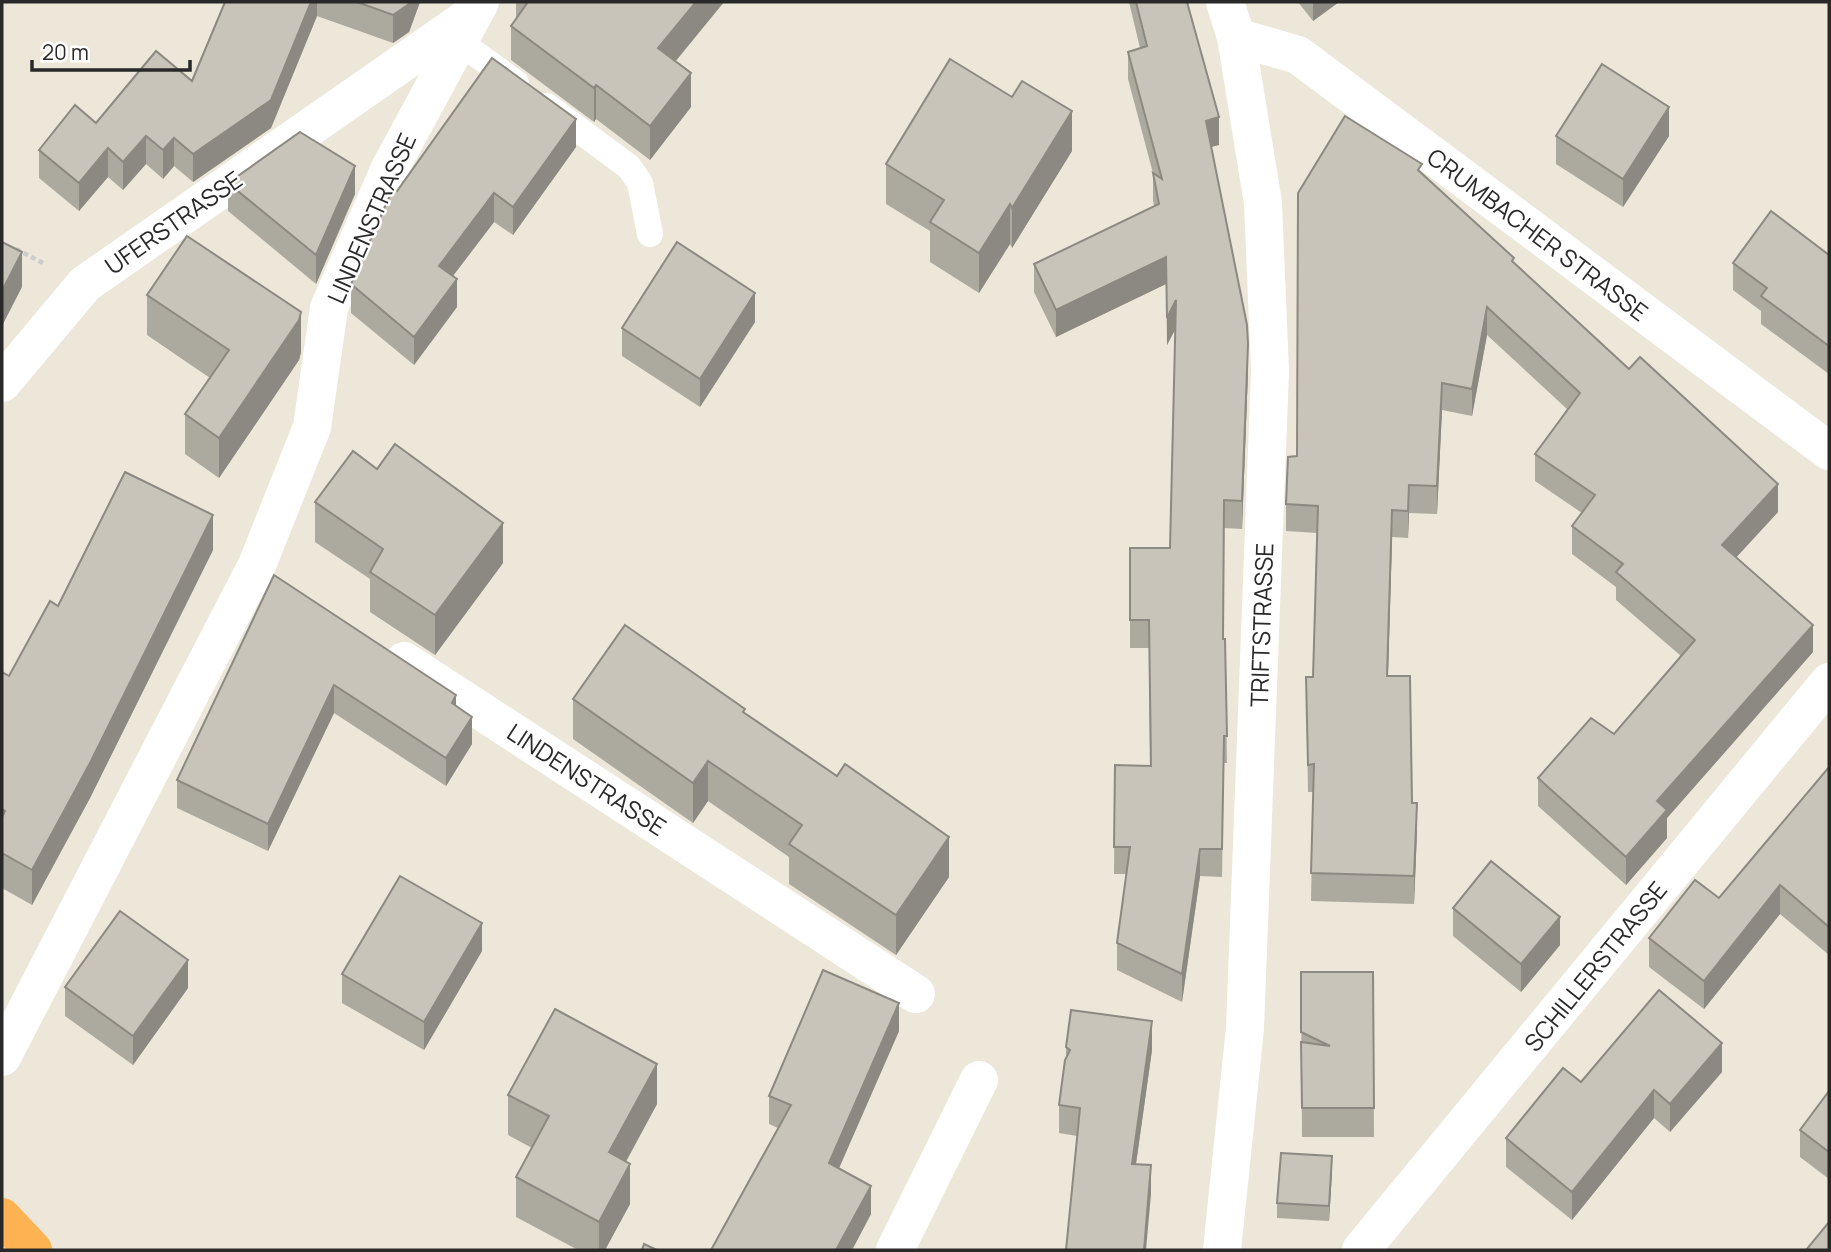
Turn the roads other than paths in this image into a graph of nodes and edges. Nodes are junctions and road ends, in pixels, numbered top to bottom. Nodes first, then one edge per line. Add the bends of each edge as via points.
1 (470, 19) edge
2 (1231, 20) edge
3 (650, 234) dead end
4 (2, 383) edge
5 (1829, 451) edge
6 (373, 640) edge
7 (1829, 682) edge
8 (916, 993) dead end
9 (2, 1057) edge
10 (979, 1080) dead end
11 (2, 1217) edge
12 (33, 1250) edge
13 (895, 1250) edge
14 (1222, 1250) edge
15 (1362, 1250) edge

1 - 3 lane via 629,167 640,183
1 - 4 street, UFERSTRASSE via 85,284
1 - 9 street, LINDENSTRASSE via 390,168 329,308 312,427 269,572
2 - 5 street, CRUMBACHER STRASSE via 1298,55
2 - 14 street, TRIFTSTRASSE via 1263,202 1270,371 1245,1028
6 - 8 street, LINDENSTRASSE
7 - 15 street, SCHILLERSTRASSE
10 - 13 street
11 - 12 highway

